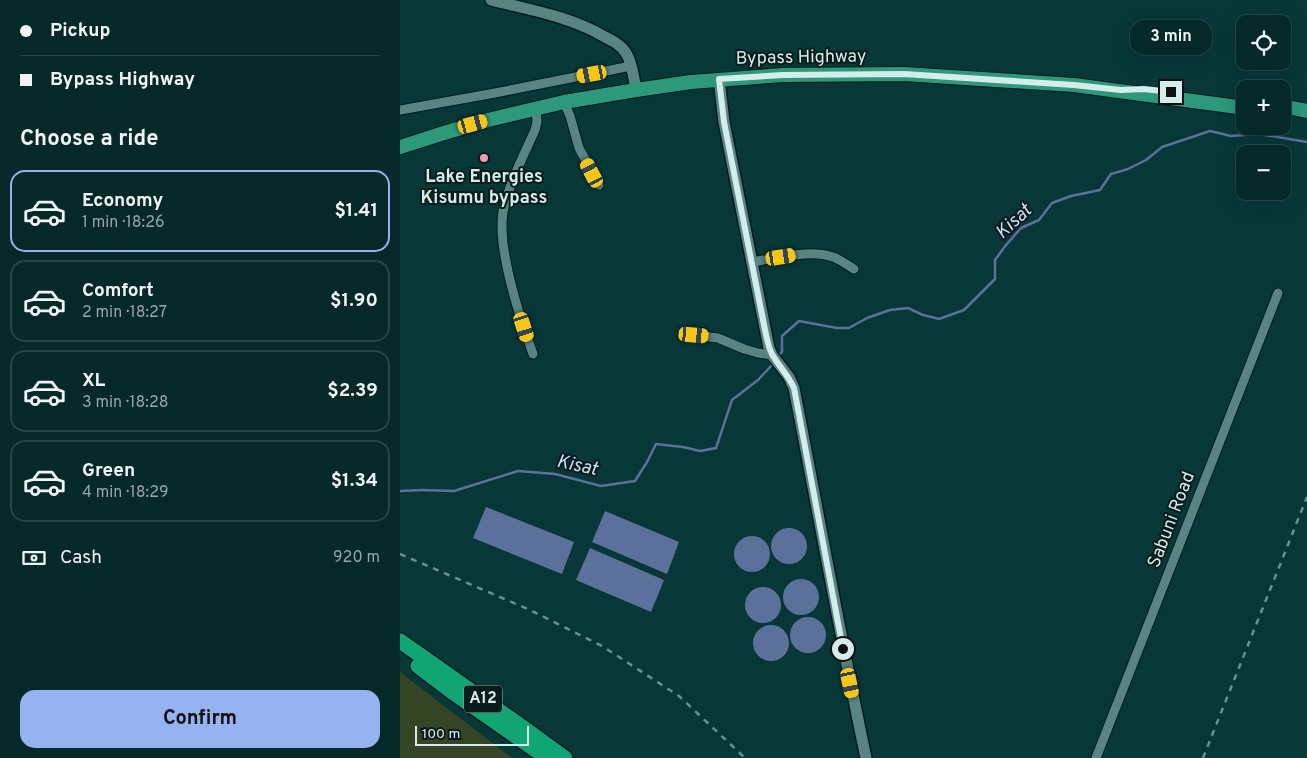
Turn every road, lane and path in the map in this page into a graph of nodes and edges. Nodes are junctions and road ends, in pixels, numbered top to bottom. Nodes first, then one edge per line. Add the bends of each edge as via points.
1 (491, 0) edge
2 (631, 66) junction
3 (719, 79) junction
4 (636, 90) junction
5 (1121, 90) junction
6 (1236, 98) edge
7 (564, 102) junction
8 (1236, 107) edge
9 (536, 108) junction
10 (1291, 108) edge
11 (400, 110) edge
12 (1307, 112) edge
13 (1291, 116) edge
14 (1307, 119) edge
15 (400, 147) edge
16 (598, 185) dead end
17 (752, 262) junction
18 (854, 269) dead end
19 (1278, 293) dead end
20 (694, 335) dead end
21 (532, 354) dead end
22 (772, 354) junction
23 (400, 641) edge
24 (400, 652) edge
25 (547, 758) edge
26 (565, 758) edge
27 (866, 758) edge
28 (1096, 758) edge

1 - 2 street via 538,10 584,27 620,46
2 - 4 street
2 - 11 street
3 - 4 main road, Bypass Highway
3 - 5 main road, Bypass Highway via 904,74
3 - 17 street via 724,122
4 - 7 main road, Bypass Highway
5 - 6 main road, Bypass Highway via 1144,89
5 - 8 main road, Bypass Highway
7 - 9 main road, Bypass Highway
7 - 16 street via 579,148
9 - 15 main road, Bypass Highway
9 - 21 street via 535,130 512,179 502,214 509,280
10 - 12 main road
13 - 14 main road
17 - 18 street via 815,254 832,257
17 - 22 street
19 - 28 street, Sabuni Road
20 - 22 street via 718,338 744,349
22 - 27 street via 794,388
23 - 26 highway, A12
24 - 25 highway, A12

